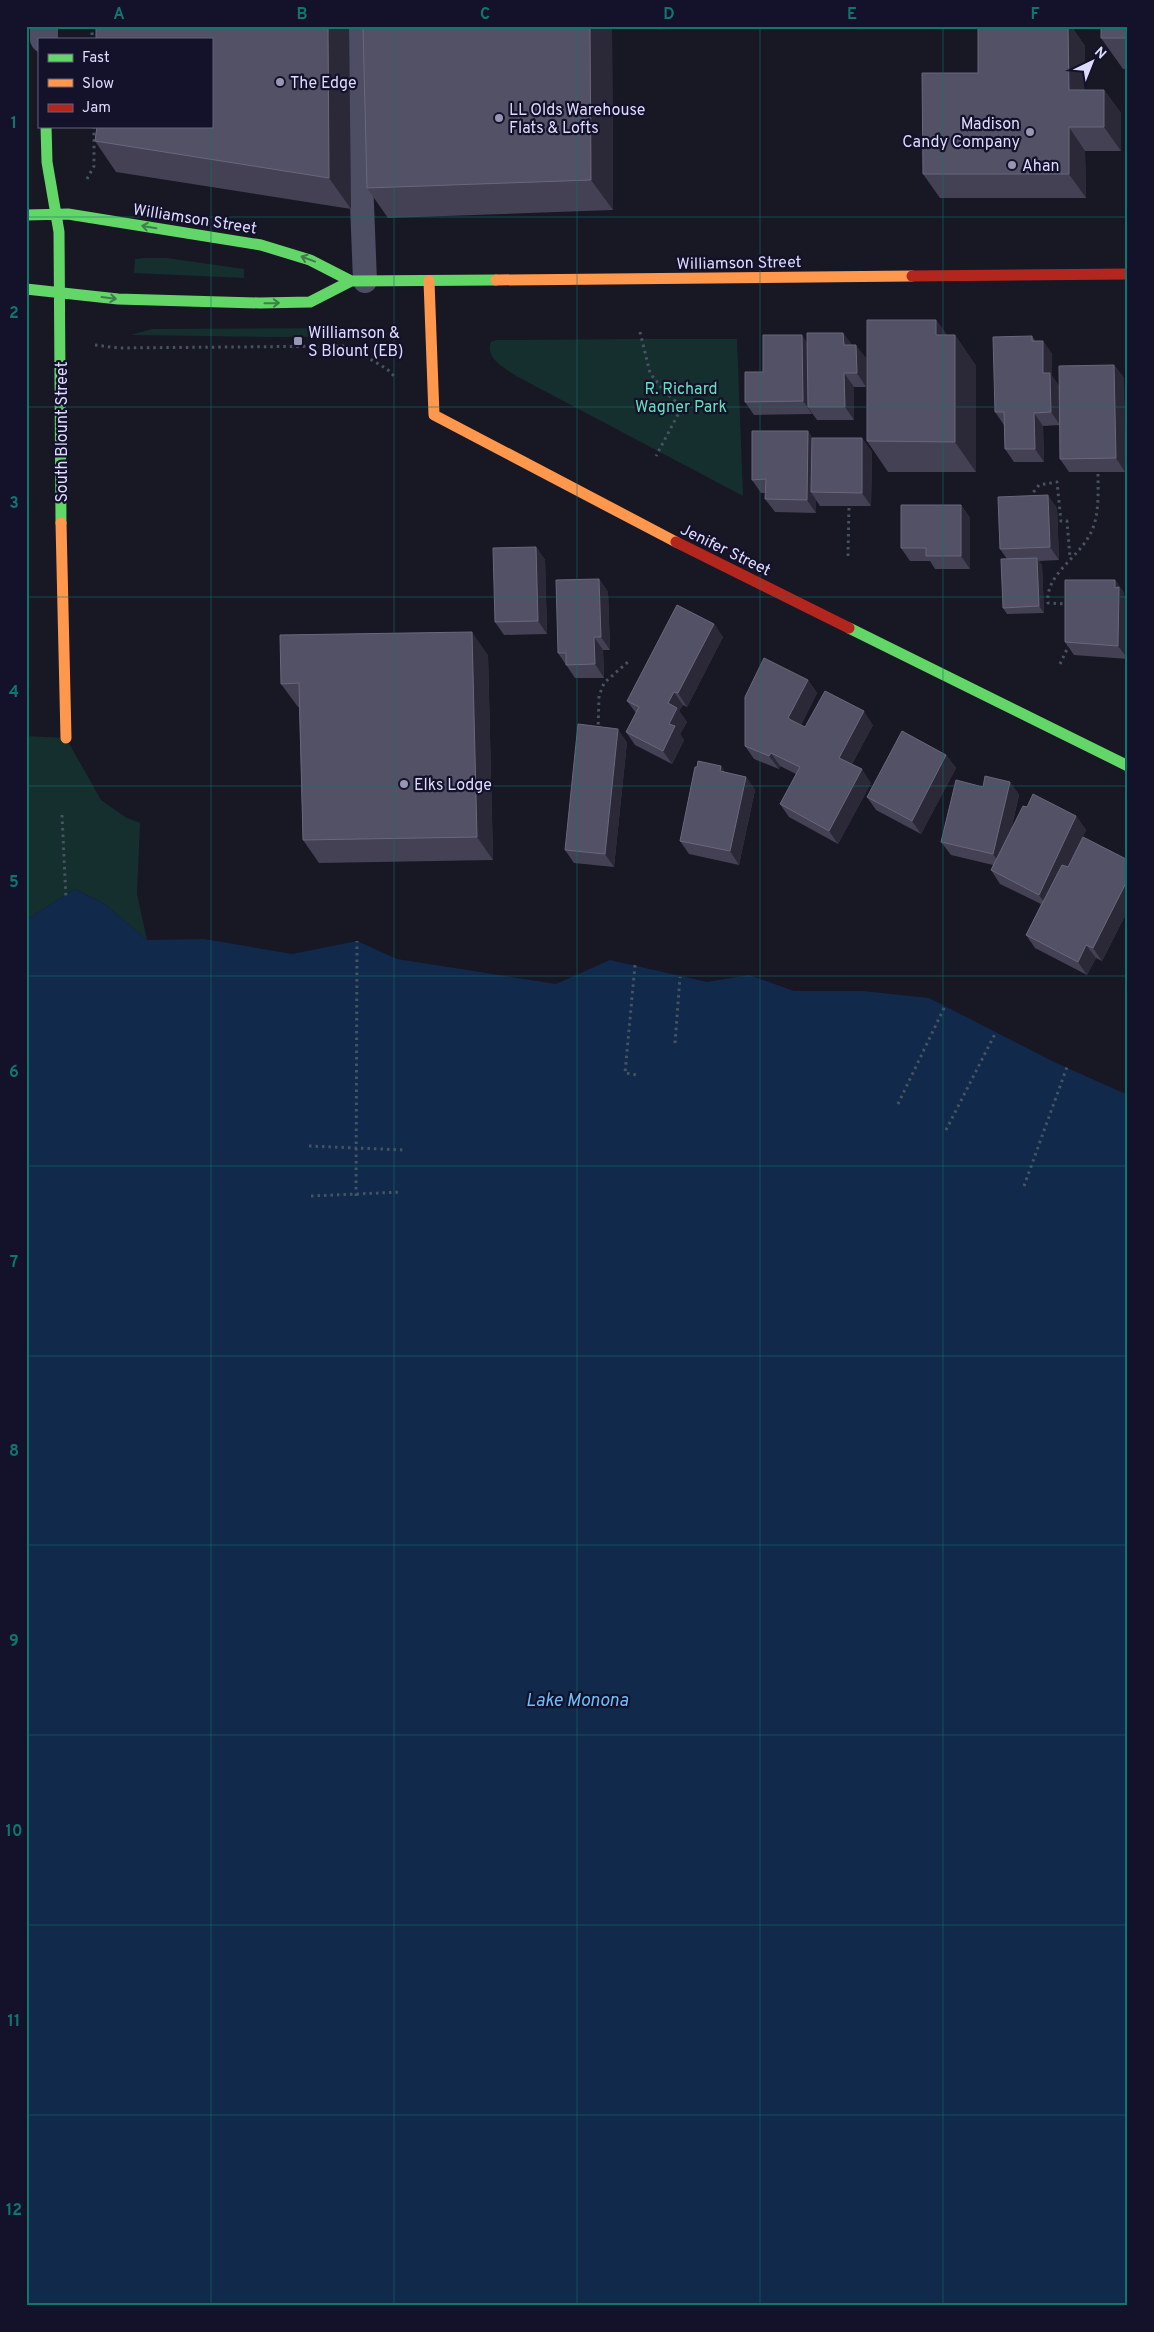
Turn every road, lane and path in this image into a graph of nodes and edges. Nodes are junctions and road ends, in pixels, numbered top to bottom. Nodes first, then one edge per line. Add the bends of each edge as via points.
1 (355, 26) edge
2 (46, 128) edge
3 (94, 128) edge
4 (84, 185) dead end
5 (26, 215) edge
6 (56, 215) junction
7 (1128, 274) edge
8 (358, 281) junction
9 (429, 281) junction
10 (26, 289) edge
11 (61, 292) junction
12 (640, 332) dead end
13 (108, 347) dead end
14 (434, 415) junction
15 (656, 456) dead end
16 (1098, 472) edge
17 (1032, 501) edge
18 (849, 506) edge
19 (848, 556) dead end
20 (1070, 559) junction
21 (1069, 612) edge
22 (1069, 640) edge
23 (629, 662) dead end
24 (1060, 664) dead end
25 (598, 736) edge
26 (66, 738) dead end
27 (1128, 766) edge
28 (62, 815) dead end
29 (66, 899) dead end
30 (357, 941) dead end
31 (635, 966) dead end
32 (680, 976) dead end
33 (945, 1006) dead end
34 (996, 1032) dead end
35 (675, 1043) dead end
36 (1067, 1067) dead end
37 (637, 1075) dead end
38 (898, 1104) dead end
39 (946, 1130) dead end
40 (309, 1146) dead end
41 (356, 1148) junction
42 (404, 1150) dead end
43 (1024, 1186) dead end
44 (402, 1192) dead end
45 (311, 1196) dead end
46 (356, 1196) junction

1 - 8 lane
2 - 6 street, South Blount Street via 47,162
3 - 4 path via 94,166
5 - 6 street, Williamson Street
8 -> 6 street, Williamson Street via 310,260 261,245 68,214
6 - 11 street, South Blount Street
7 - 9 street, Williamson Street
8 - 9 street, Williamson Street
11 -> 8 street, Williamson Street via 118,299 310,302
9 - 14 street
10 - 11 street, Williamson Street
11 - 26 street, South Blount Street
12 - 15 path via 650,373 682,407
13 - 14 path via 348,346 387,368
14 - 27 street, Jenifer Street via 648,528
16 - 20 path via 1096,514 1090,536
17 - 20 path via 1032,494 1039,485 1057,482 1060,521 1067,521
18 - 19 path
20 - 21 path via 1047,594 1048,603 1069,604
22 - 24 path via 1069,648
23 - 25 path via 604,683 599,696
28 - 29 path
30 - 41 path
31 - 37 path via 625,1073
32 - 35 path
33 - 38 path
34 - 39 path
36 - 43 path
40 - 41 path
41 - 42 path
41 - 46 path
44 - 46 path
45 - 46 path

